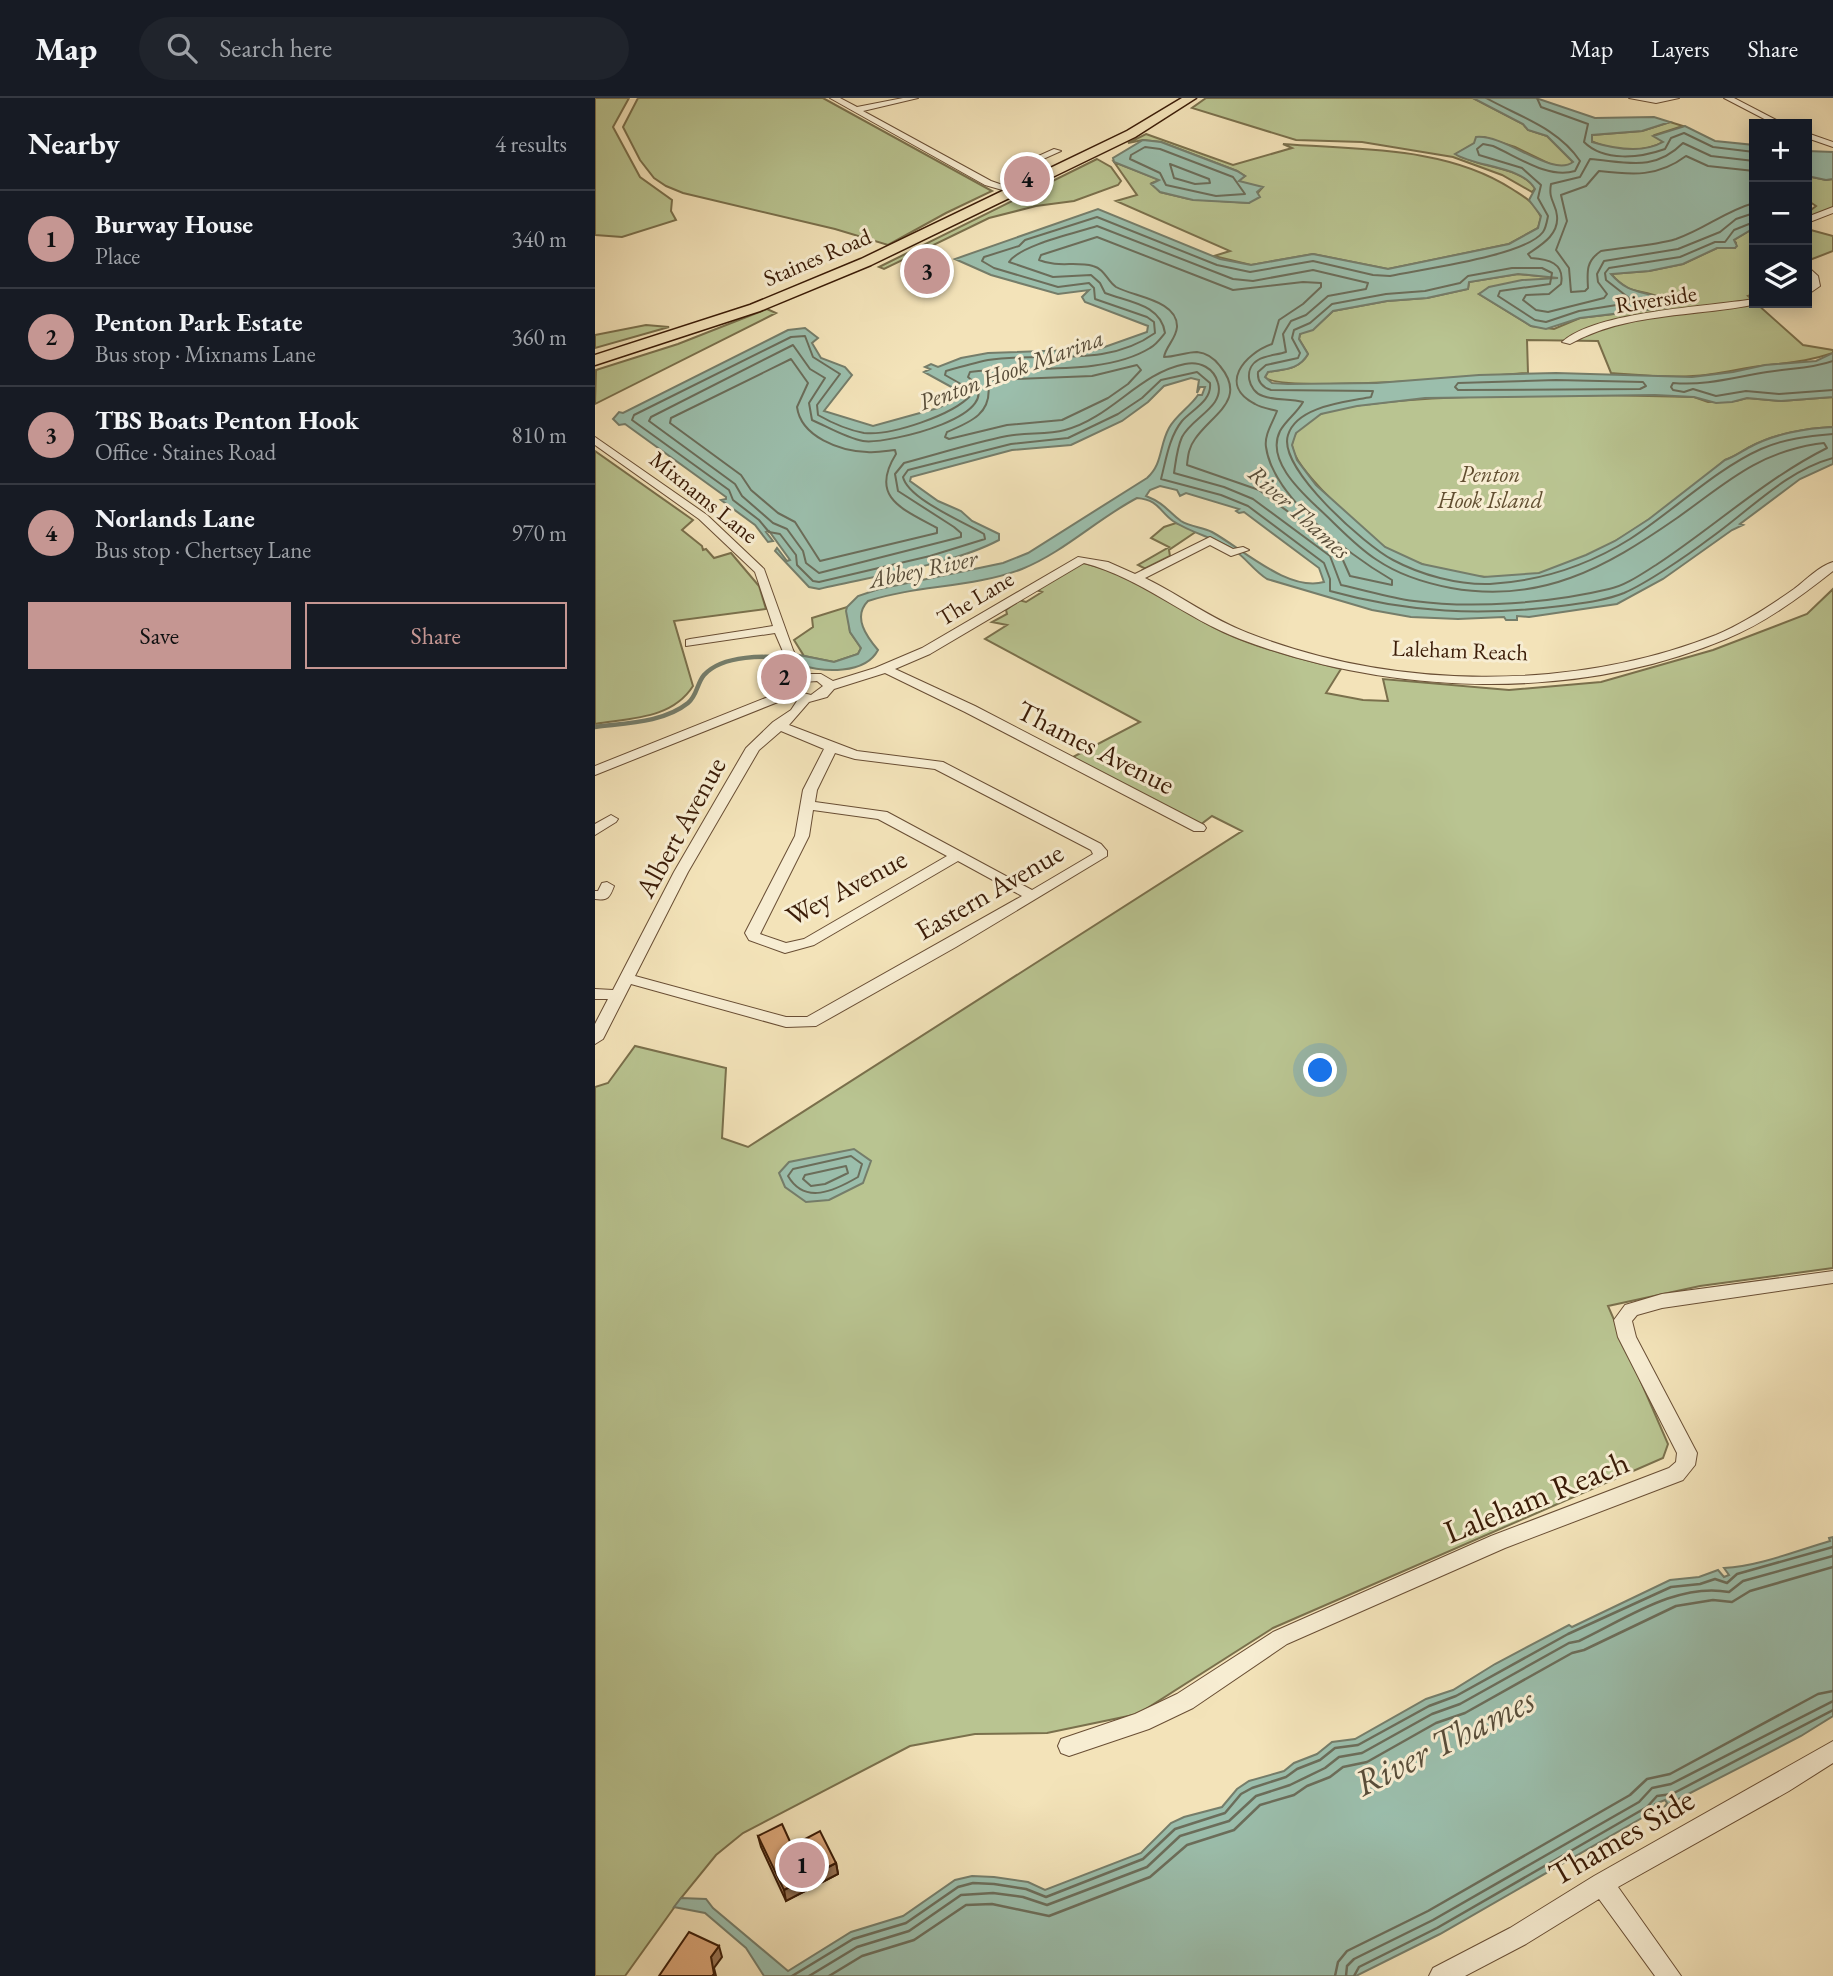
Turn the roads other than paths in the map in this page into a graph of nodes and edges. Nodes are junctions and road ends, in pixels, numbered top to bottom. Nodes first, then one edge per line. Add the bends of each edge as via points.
1 (834, 98) edge
2 (914, 98) edge
3 (1191, 98) edge
4 (1633, 98) edge
5 (1675, 98) edge
6 (1728, 98) edge
7 (855, 110) junction
8 (1770, 119) edge
9 (1812, 137) edge
10 (1833, 145) edge
11 (1077, 160) junction
12 (1009, 171) dead end
13 (1013, 190) junction
14 (1833, 210) edge
15 (1812, 218) edge
16 (1749, 303) edge
17 (1567, 342) dead end
18 (595, 362) edge
19 (595, 440) edge
20 (1239, 551) dead end
21 (1082, 559) joint
22 (1833, 565) edge
23 (1136, 578) junction
24 (780, 629) junction
25 (690, 643) dead end
26 (887, 668) junction
27 (801, 678) junction
28 (830, 686) junction
29 (789, 693) junction
30 (805, 698) junction
31 (778, 725) junction
32 (831, 747) junction
33 (595, 771) edge
34 (806, 806) junction
35 (611, 819) dead end
36 (1199, 828) dead end
37 (595, 831) edge
38 (959, 855) junction
39 (607, 886) dead end
40 (595, 895) edge
41 (1033, 896) junction
42 (625, 978) junction
43 (595, 994) edge
44 (616, 995) junction
45 (595, 1040) edge
46 (1833, 1276) edge
47 (1069, 1746) dead end
48 (1833, 1751) edge
49 (1602, 1884) junction
50 (1441, 1976) edge
51 (1669, 1976) edge

1 - 7 street
2 - 7 street
3 - 11 main road, Staines Road
4 - 5 street
6 - 8 street
7 - 13 street via 988,183
9 - 10 street
11 - 12 street via 1054,153
11 - 13 main road, Staines Road
13 - 18 main road, Staines Road via 807,288
14 - 15 street
16 - 17 street, Riverside via 1620,323
19 - 24 street, Mixnams Lane via 734,544 760,571
20 - 23 street via 1227,552 1210,540
21 - 23 street, Laleham Reach
21 - 26 street, The Lane via 954,636
22 - 23 street, Laleham Reach via 1744,626 1712,640 1613,669 1530,678 1417,676 1310,658 1219,625
24 - 25 street
24 - 27 street, Mixnams Lane
26 - 28 street, The Lane
26 - 36 street, Thames Avenue
27 - 28 street via 817,677
27 - 29 street via 789,685
28 - 30 street, The Lane via 824,694
29 - 30 street
29 - 33 street
30 - 31 street, Albert Avenue via 800,708
31 - 32 street
31 - 42 street, Albert Avenue via 760,738 747,757
32 - 34 street
32 - 41 street, Eastern Avenue via 855,755 938,765 1100,851 1092,862
34 - 38 street via 882,815
34 - 38 street, Wey Avenue via 806,828 752,933 785,948 809,942
35 - 37 street
38 - 41 street
39 - 40 street via 603,896
41 - 42 street, Eastern Avenue via 810,1022 786,1022
42 - 44 street, Albert Avenue
43 - 44 street
44 - 45 street, Albert Avenue
46 - 47 street, Laleham Reach via 1662,1301 1631,1310 1623,1320 1627,1337 1687,1453 1685,1465 1676,1474 1498,1542 1280,1638 1185,1701 1141,1722
48 - 49 street, Thames Side
49 - 50 street, Thames Side
49 - 51 street

